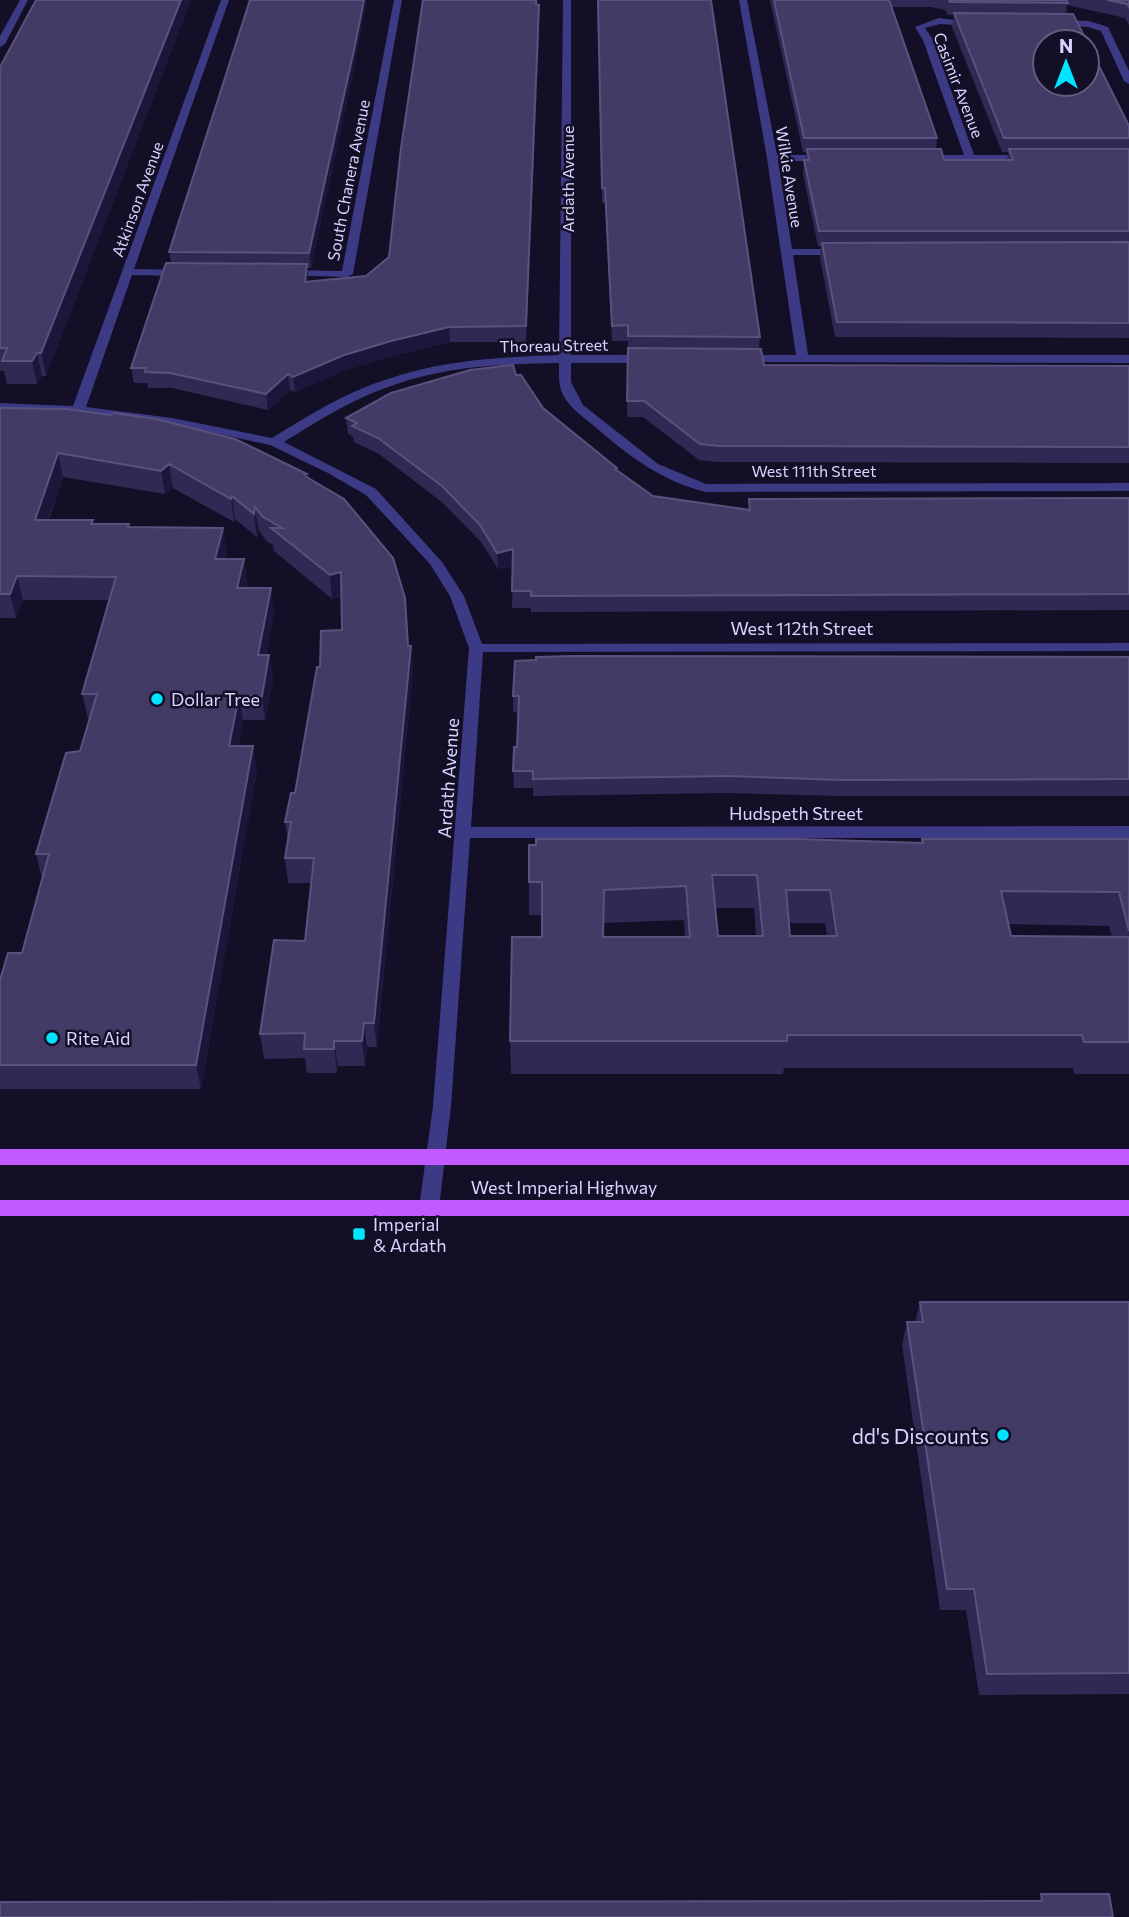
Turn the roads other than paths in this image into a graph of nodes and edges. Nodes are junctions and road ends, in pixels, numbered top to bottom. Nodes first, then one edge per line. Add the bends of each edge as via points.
1 (24, 0) edge
2 (225, 0) edge
3 (398, 0) edge
4 (567, 0) edge
5 (743, 0) edge
6 (986, 23) edge
7 (1044, 23) edge
8 (0, 44) edge
9 (1129, 81) edge
10 (772, 158) junction
11 (838, 158) edge
12 (917, 158) edge
13 (970, 158) junction
14 (1049, 158) edge
15 (785, 252) junction
16 (854, 252) edge
17 (127, 272) junction
18 (196, 273) edge
19 (278, 273) edge
20 (566, 359) junction
21 (664, 359) edge
22 (733, 359) edge
23 (803, 359) junction
24 (1129, 359) edge
25 (0, 407) edge
26 (79, 408) junction
27 (274, 442) junction
28 (1129, 487) edge
29 (1129, 647) edge
30 (476, 648) junction
31 (1129, 832) edge
32 (463, 833) junction
33 (0, 1157) edge
34 (437, 1157) junction
35 (1129, 1157) edge
36 (429, 1208) junction
37 (1129, 1208) edge
38 (0, 1209) edge

1 - 8 street
2 - 17 street, Atkinson Avenue
3 - 19 street, South Chanera Avenue via 346,274
4 - 20 street, Ardath Avenue
5 - 10 street, Wilkie Avenue
6 - 13 street, Casimir Avenue via 939,21 923,25 921,31
7 - 9 street via 1075,22 1104,29
10 - 11 street
10 - 15 street, Wilkie Avenue
12 - 13 street
13 - 14 street
15 - 16 street
15 - 23 street, Wilkie Avenue
17 - 18 street
17 - 26 street, Atkinson Avenue
20 - 21 street, Thoreau Street
20 - 27 street, Thoreau Street via 470,364 407,376 321,412
20 - 28 street, West 111th Street via 565,382 579,408 660,474 680,483 706,488
22 - 23 street
23 - 24 street
25 - 26 street
26 - 27 street via 150,416
27 - 30 street, Ardath Avenue via 371,492 435,562 457,596
29 - 30 street, West 112th Street
30 - 32 street, Ardath Avenue
31 - 32 street, Hudspeth Street
32 - 34 street, Ardath Avenue
33 - 34 main road, West Imperial Highway
34 - 35 main road, West Imperial Highway
34 - 36 street, Ardath Avenue
36 - 37 main road, West Imperial Highway
36 - 38 main road, West Imperial Highway

